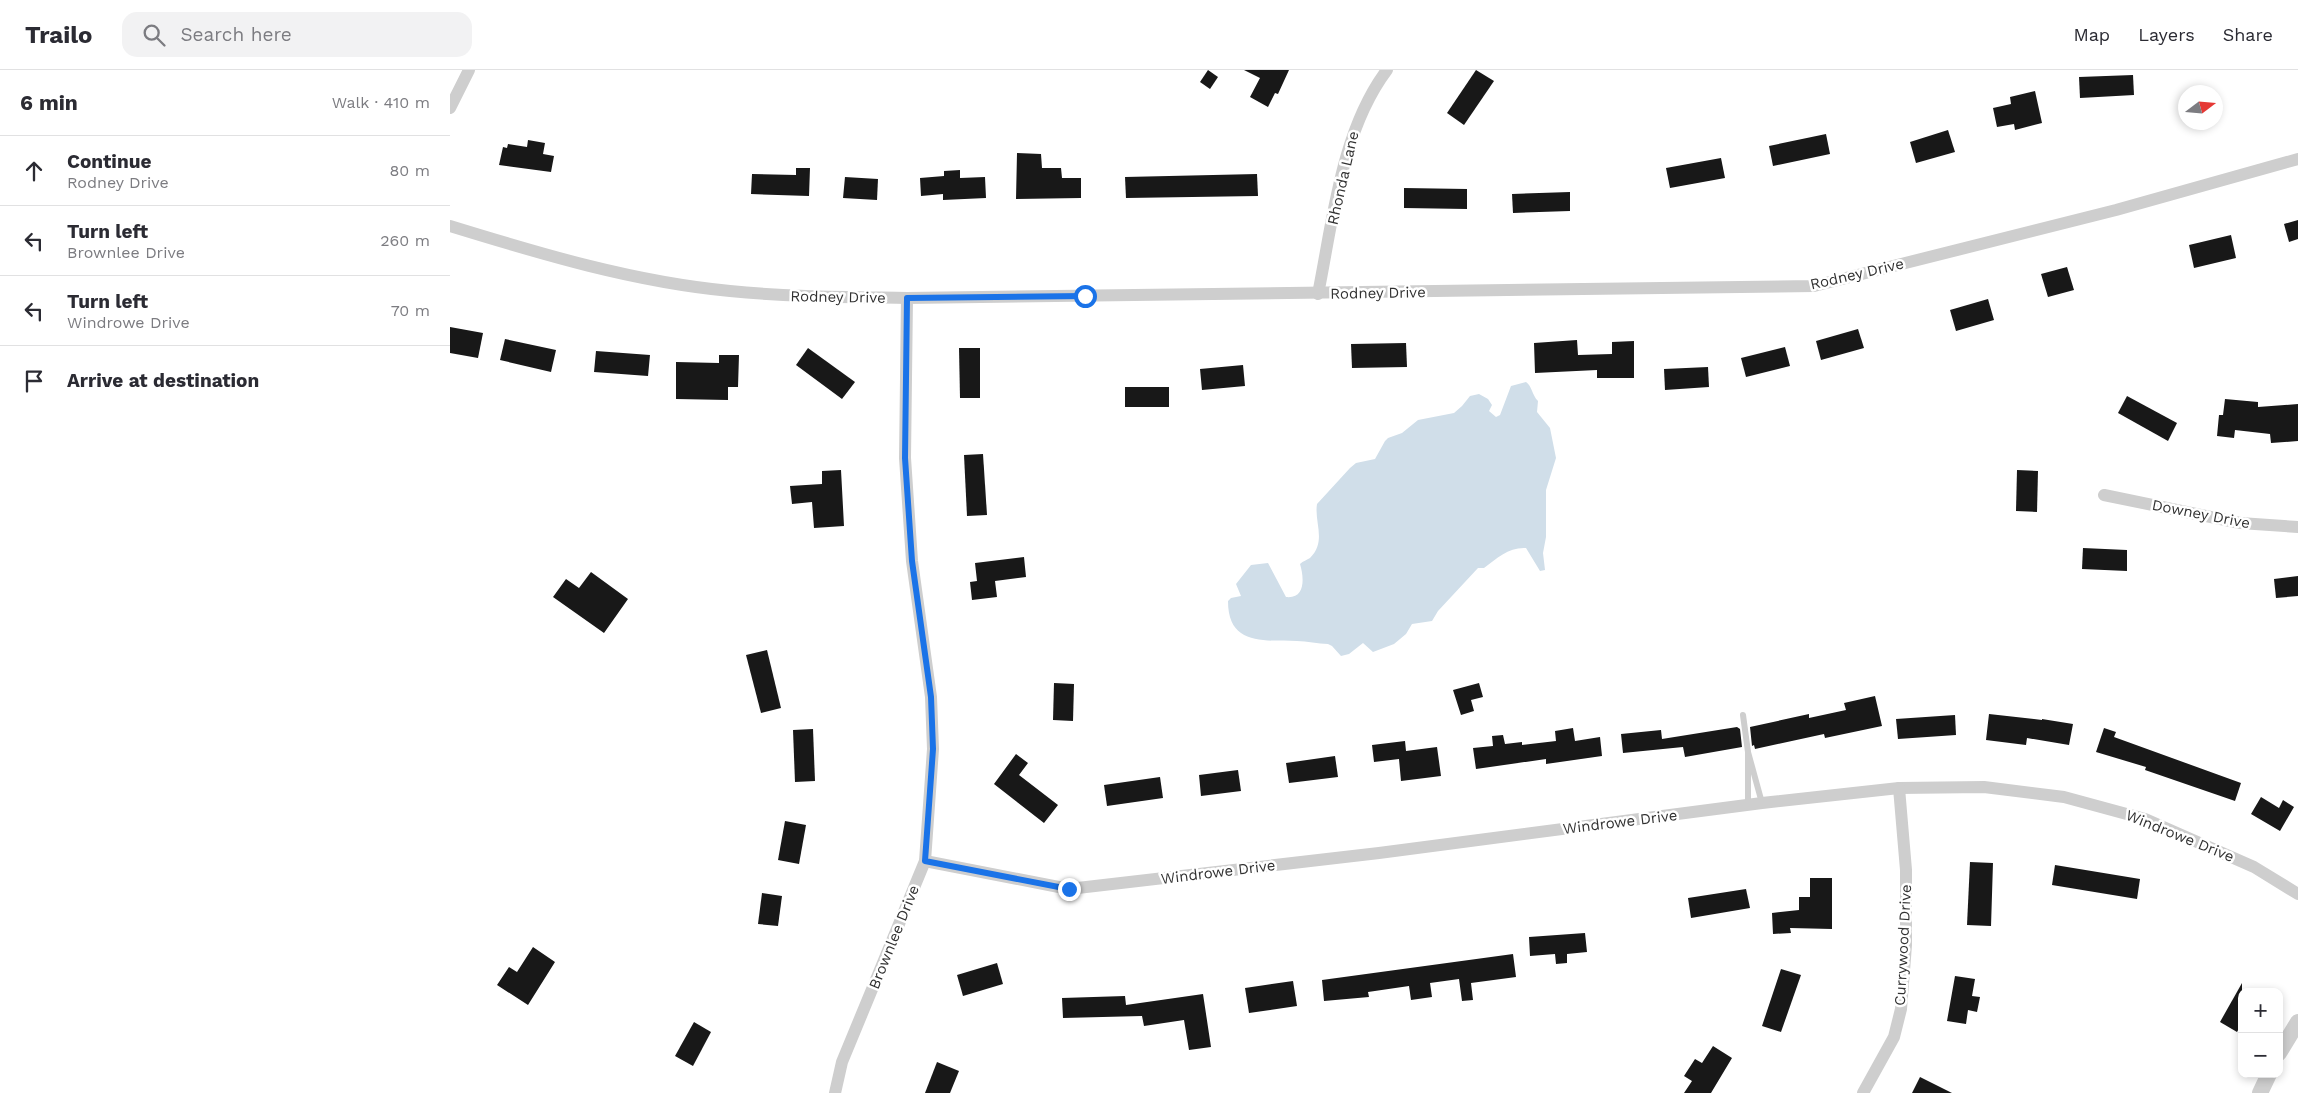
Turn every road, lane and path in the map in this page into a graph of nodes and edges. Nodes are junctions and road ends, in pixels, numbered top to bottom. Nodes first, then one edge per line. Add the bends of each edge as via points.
1 (469, 70) edge
2 (1387, 70) edge
3 (450, 108) edge
4 (2298, 159) edge
5 (450, 226) edge
6 (1318, 294) junction
7 (907, 298) junction
8 (2104, 495) dead end
9 (2298, 527) edge
10 (1743, 715) dead end
11 (1748, 752) junction
12 (1899, 788) junction
13 (1762, 803) junction
14 (1748, 805) junction
15 (925, 861) junction
16 (2298, 894) edge
17 (2298, 1022) edge
18 (2283, 1046) edge
19 (2267, 1078) edge
20 (835, 1093) edge
21 (1863, 1093) edge
22 (2260, 1093) edge

1 - 3 street
2 - 6 street, Rhonda Lane via 1359,117 1348,145
4 - 6 street, Rodney Drive via 2116,210 1814,286
5 - 7 street, Rodney Drive via 583,265 684,285 777,295
6 - 7 street, Rodney Drive
7 - 15 street, Brownlee Drive via 905,458 912,561 931,697 933,749
8 - 9 street, Downey Drive via 2240,523
10 - 11 lane
11 - 13 lane
11 - 14 lane
12 - 13 street, Windrowe Drive
12 - 16 street, Windrowe Drive via 1984,787 2064,797 2145,819 2254,867
12 - 21 street, Currywood Drive via 1906,870 1906,945 1900,1009 1894,1037
13 - 14 street, Windrowe Drive
14 - 15 street, Windrowe Drive via 1069,889
15 - 20 street, Brownlee Drive via 842,1062
17 - 18 street
19 - 22 street

